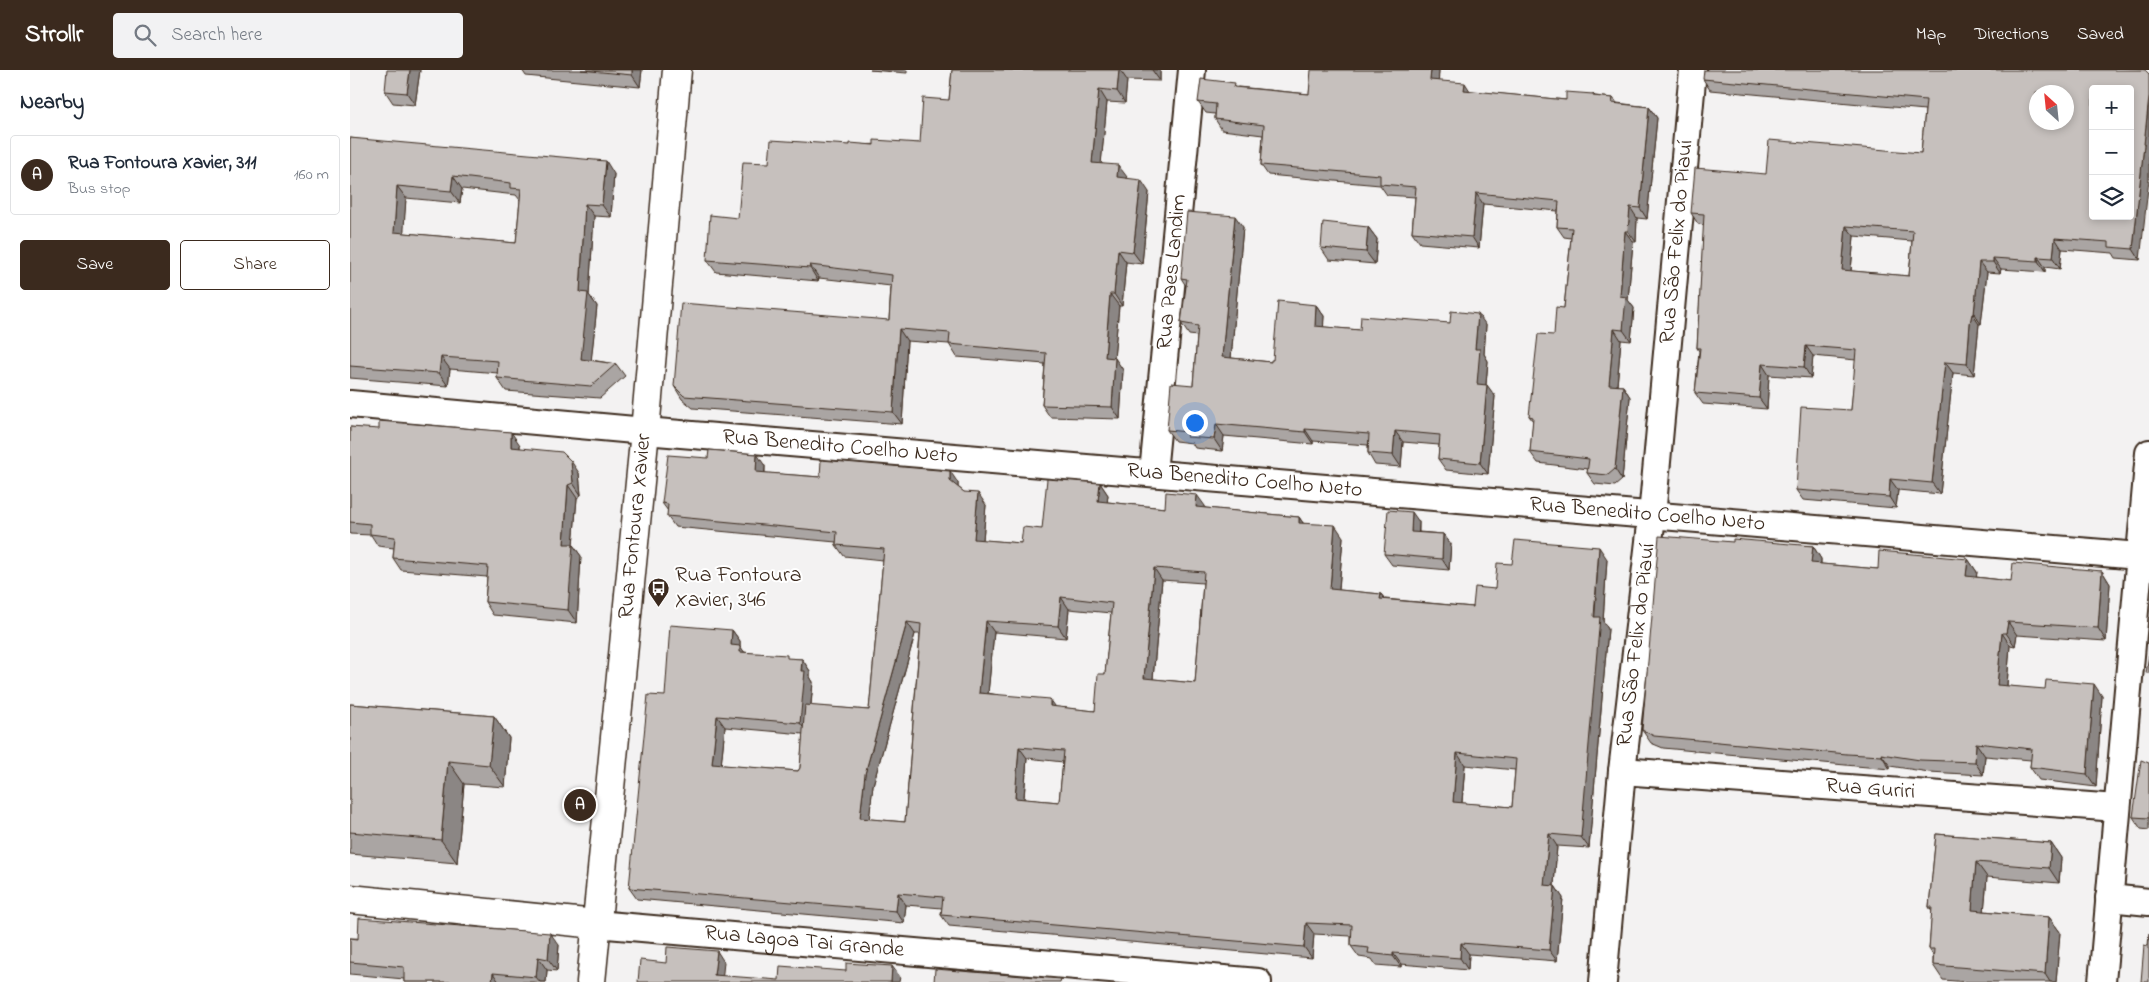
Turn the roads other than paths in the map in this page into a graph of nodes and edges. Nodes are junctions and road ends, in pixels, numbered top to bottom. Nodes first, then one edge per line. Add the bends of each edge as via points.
1 (677, 70) edge
2 (1192, 70) edge
3 (1693, 70) edge
4 (350, 404) edge
5 (645, 431) junction
6 (2149, 453) edge
7 (1153, 473) junction
8 (2147, 496) edge
9 (1652, 516) junction
10 (2139, 556) junction
11 (2138, 697) edge
12 (1622, 771) junction
13 (2117, 808) junction
14 (2109, 898) junction
15 (350, 899) edge
16 (2149, 902) edge
17 (596, 924) junction
18 (1114, 976) edge
19 (591, 982) edge
20 (1258, 982) edge
21 (1603, 982) edge
22 (2102, 982) edge

1 - 5 main road, Rua Fontoura Xavier
2 - 7 street, Rua Paes Landim
3 - 9 street, Rua São Felix do Piauí
4 - 5 street, Rua Benedito Coelho Neto
5 - 7 street, Rua Benedito Coelho Neto
5 - 17 main road, Rua Fontoura Xavier
6 - 8 street
7 - 9 street, Rua Benedito Coelho Neto
8 - 10 street
9 - 10 street, Rua Benedito Coelho Neto
9 - 12 street, Rua São Felix do Piauí
10 - 11 street
11 - 13 street
12 - 13 street, Rua Guriri
12 - 21 street, Rua São Felix do Piauí
13 - 14 street
14 - 16 street
14 - 22 street
15 - 17 main road, Rua Lagoa Tai Grande
17 - 18 street, Rua Lagoa Tai Grande
17 - 19 main road, Rua Fontoura Xavier
18 - 20 street, Rua Lagoa Tai Grande

